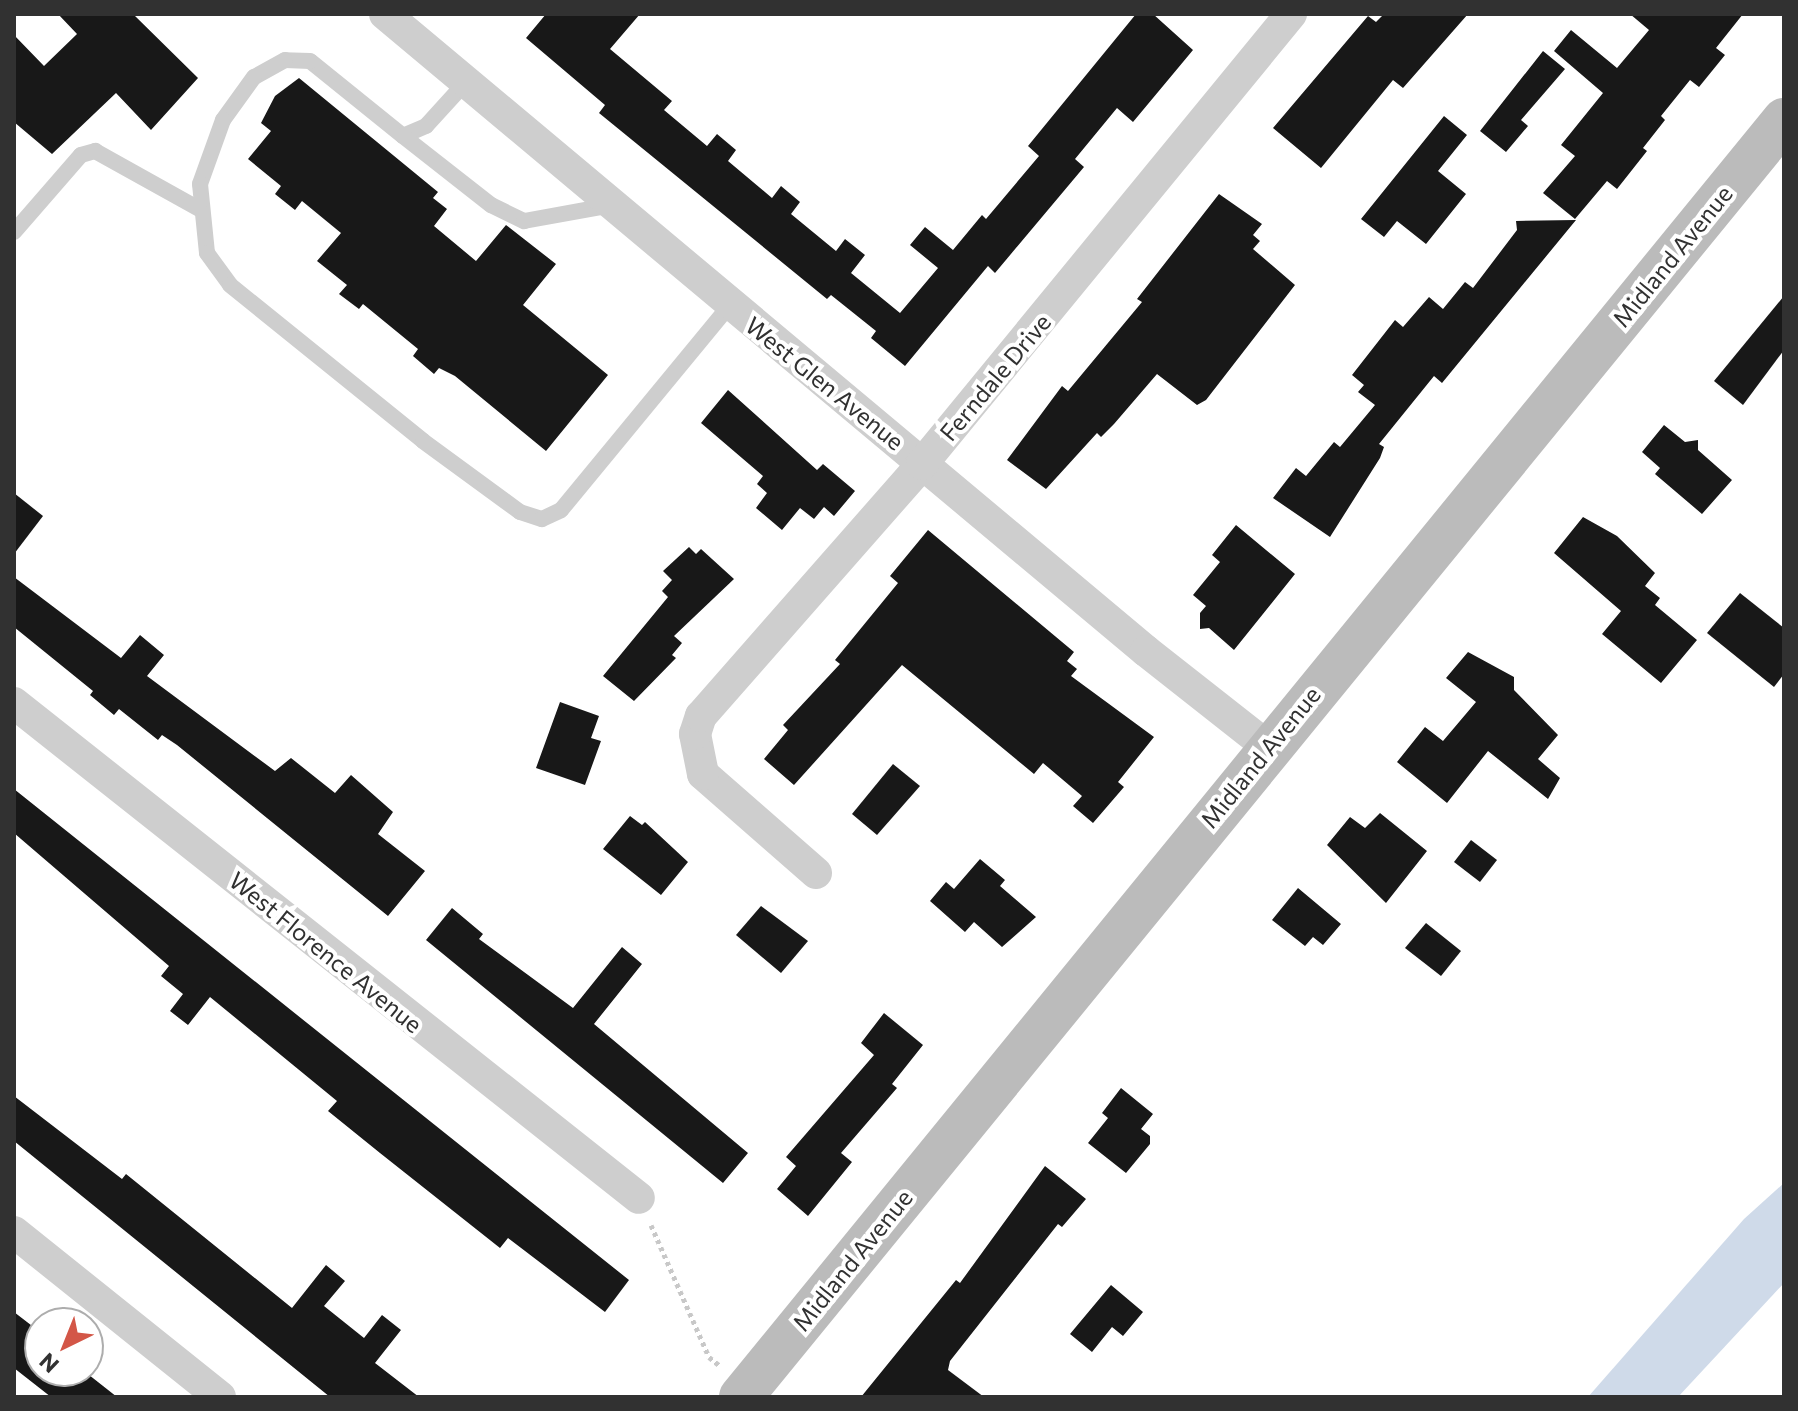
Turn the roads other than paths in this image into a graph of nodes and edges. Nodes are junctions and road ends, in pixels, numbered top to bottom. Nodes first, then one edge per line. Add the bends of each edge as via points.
1 (385, 14) edge
2 (1291, 14) edge
3 (466, 82) junction
4 (1784, 120) edge
5 (403, 136) junction
6 (612, 205) junction
7 (199, 209) junction
8 (14, 232) edge
9 (730, 305) junction
10 (922, 464) junction
11 (14, 703) edge
12 (1268, 747) junction
13 (816, 873) dead end
14 (639, 1198) road end
15 (14, 1232) edge
16 (735, 1386) edge
17 (220, 1397) edge

1 - 3 street, West Glen Avenue
2 - 10 street, Ferndale Drive
3 - 5 lane via 426,126
3 - 6 street, West Glen Avenue
4 - 12 street, Midland Avenue
5 - 6 lane via 491,205 524,221
5 - 7 lane via 310,61 285,60 254,77 223,120 200,184
6 - 9 street, West Glen Avenue
7 - 8 lane via 95,151 81,155
7 - 9 lane via 207,253 230,285 423,441 520,512 542,519 561,510
9 - 10 street, West Glen Avenue
10 - 12 street, West Glen Avenue
10 - 13 street, Ferndale Drive via 701,716 695,734 703,774
11 - 14 street, West Florence Avenue
12 - 16 street, Midland Avenue
15 - 17 street

